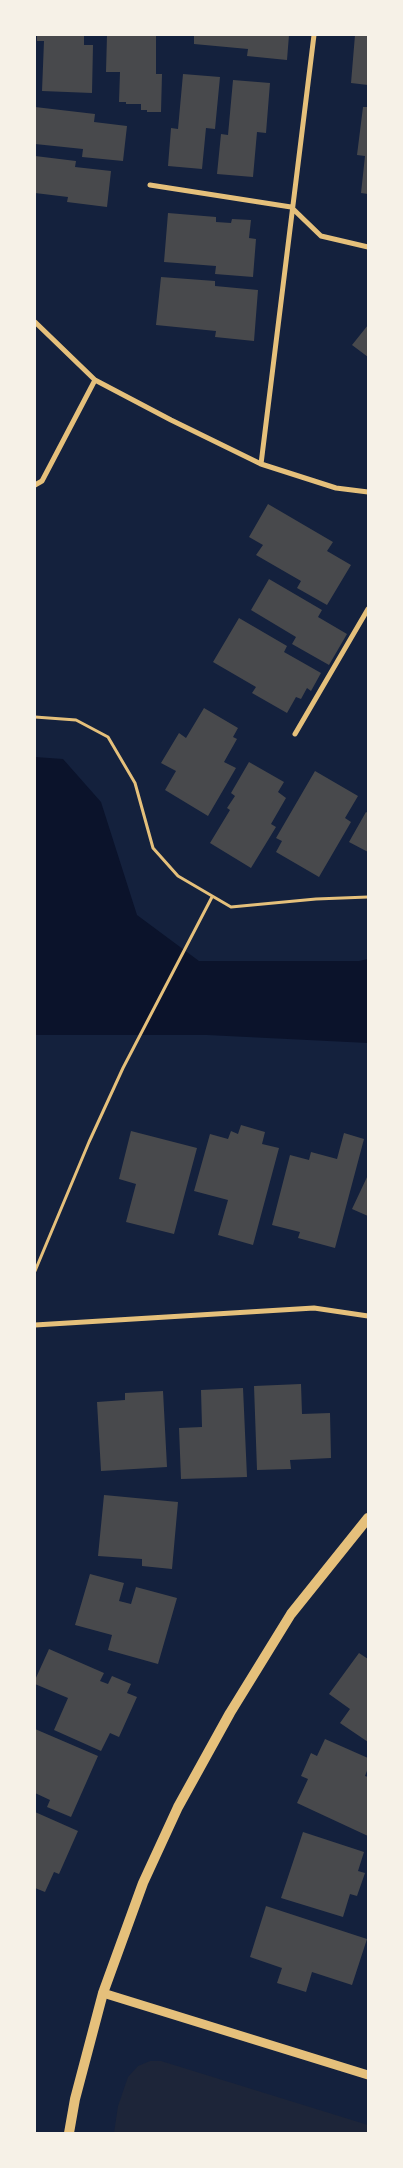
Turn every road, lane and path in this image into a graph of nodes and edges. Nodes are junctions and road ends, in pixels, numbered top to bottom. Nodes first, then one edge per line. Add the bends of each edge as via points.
1 (314, 35) edge
2 (150, 185) dead end
3 (292, 208) junction
4 (368, 247) edge
5 (35, 322) edge
6 (95, 380) junction
7 (260, 464) junction
8 (35, 485) edge
9 (368, 492) edge
10 (368, 609) edge
11 (35, 717) edge
12 (295, 734) dead end
13 (212, 897) junction
14 (368, 897) edge
15 (35, 1271) edge
16 (368, 1316) edge
17 (35, 1325) edge
18 (368, 1518) edge
19 (103, 1993) junction
20 (367, 2073) edge
21 (69, 2133) edge

1 - 3 street
2 - 3 street
3 - 4 street via 320,236
3 - 7 street
5 - 6 street
6 - 7 street
6 - 8 street via 42,481
7 - 9 street via 336,488
10 - 12 street
11 - 13 path via 76,720 108,738 135,783 153,848 178,876
13 - 14 path via 232,908
13 - 15 path via 123,1068
16 - 17 street via 314,1308
18 - 19 main road via 290,1614 230,1713 178,1807 143,1883
19 - 20 street
19 - 21 main road

